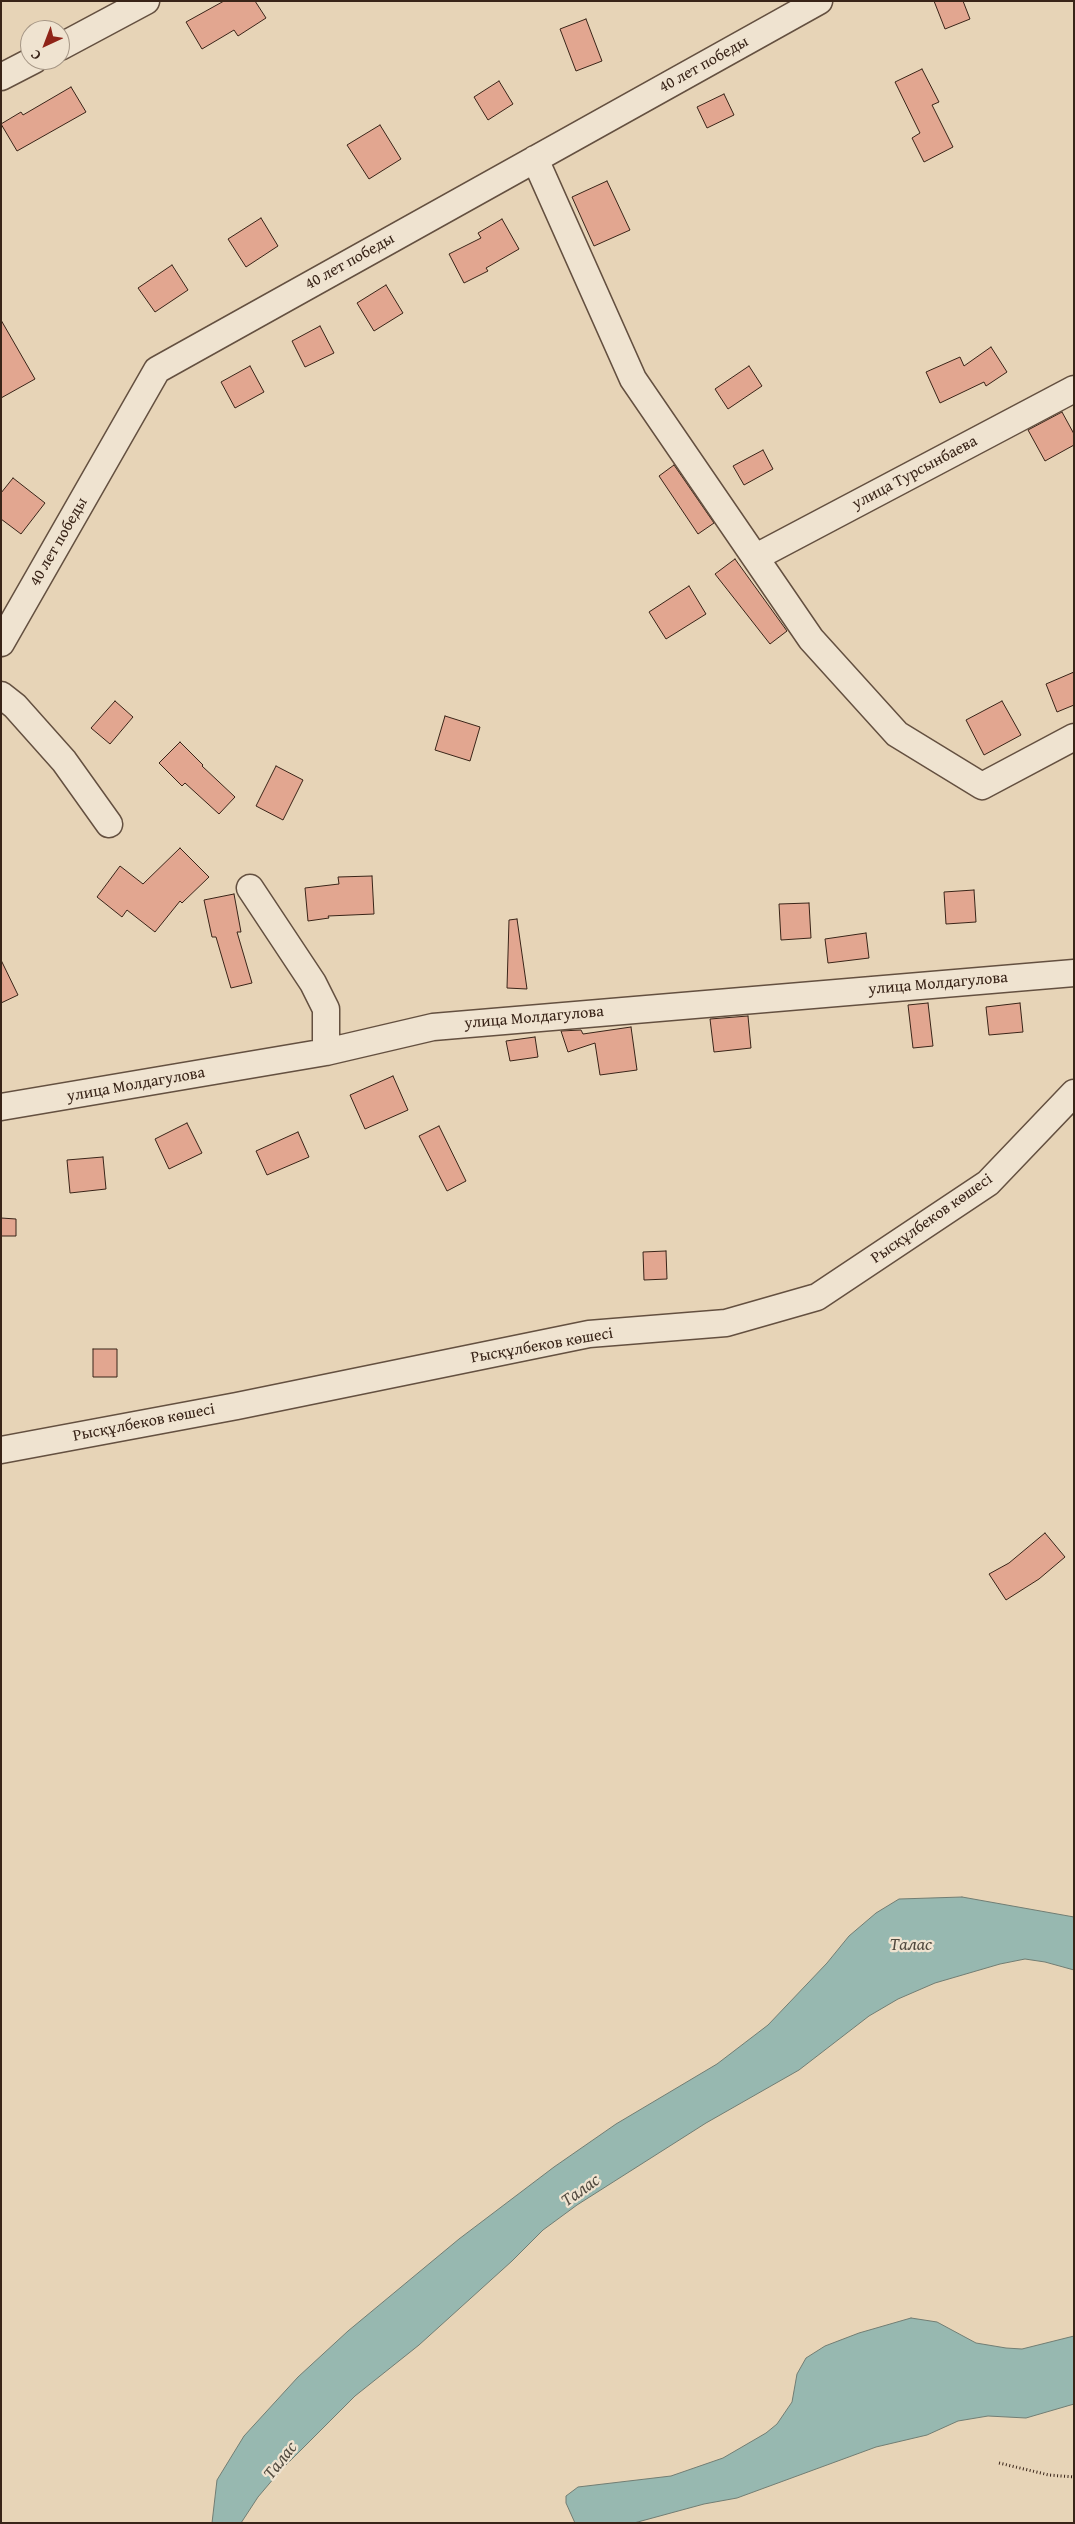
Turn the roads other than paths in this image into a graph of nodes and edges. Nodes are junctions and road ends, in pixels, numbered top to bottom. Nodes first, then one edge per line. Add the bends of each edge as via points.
1 (146, 1) edge
2 (819, 1) edge
3 (70, 41) edge
4 (20, 67) edge
5 (1, 77) edge
6 (535, 159) junction
7 (1074, 389) edge
8 (756, 557) junction
9 (1, 644) edge
10 (1, 696) edge
11 (1074, 737) edge
12 (109, 824) dead end
13 (250, 888) dead end
14 (1074, 973) edge
15 (326, 1052) junction
16 (1074, 1093) edge
17 (1, 1107) edge
18 (1, 1450) edge

1 - 3 street
2 - 6 street, 40 лет победы
4 - 5 street
6 - 8 street via 633,379
6 - 9 street, 40 лет победы via 157,370
7 - 8 street, улица Турсынбаева
8 - 11 street via 810,640 896,734 982,786
10 - 12 street via 15,706 64,762
13 - 15 street via 326,1009
14 - 15 street, улица Молдагулова via 433,1027
15 - 17 street, улица Молдагулова
16 - 18 street, Рысқұлбеков көшесі via 988,1183 817,1297 726,1323 589,1334 237,1406

